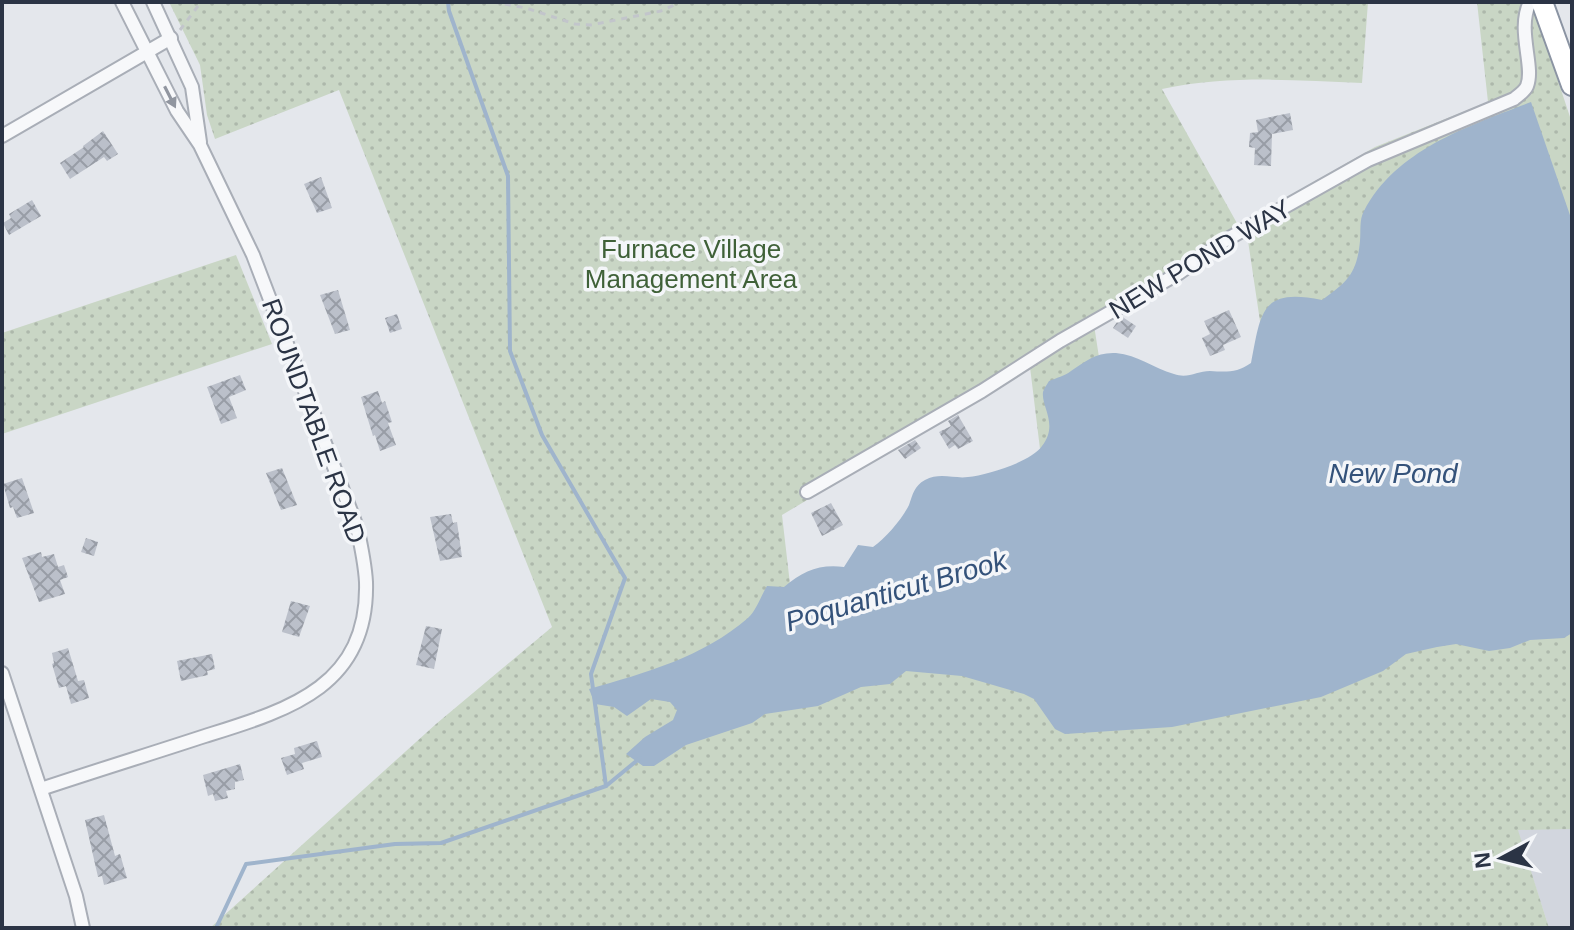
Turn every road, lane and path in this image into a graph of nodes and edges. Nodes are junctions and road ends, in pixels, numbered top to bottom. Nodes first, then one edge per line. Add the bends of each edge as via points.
1 (122, 2) edge
2 (153, 2) edge
3 (201, 2) edge
4 (493, 2) edge
5 (681, 2) edge
6 (1530, 2) edge
7 (1542, 2) edge
8 (171, 38) junction
9 (147, 52) junction
10 (1572, 85) edge
11 (2, 136) edge
12 (200, 145) junction
13 (807, 492) dead end
14 (2, 673) edge
15 (41, 789) junction
16 (83, 928) edge

1 - 9 street, ROUNDTABLE ROAD
2 - 8 street, ROUNDTABLE ROAD
3 - 8 path
4 - 5 path via 591,25
6 - 13 street, NEW POND WAY via 1524,32 1528,83 1514,99 1368,160
7 - 10 highway
8 - 9 street
8 - 12 street, ROUNDTABLE ROAD via 192,87
9 - 11 street
9 -> 12 street, ROUNDTABLE ROAD
12 - 15 street, ROUNDTABLE ROAD via 253,255 357,527 366,583 363,617 341,667 307,697 255,720
14 - 15 street
15 - 16 street

